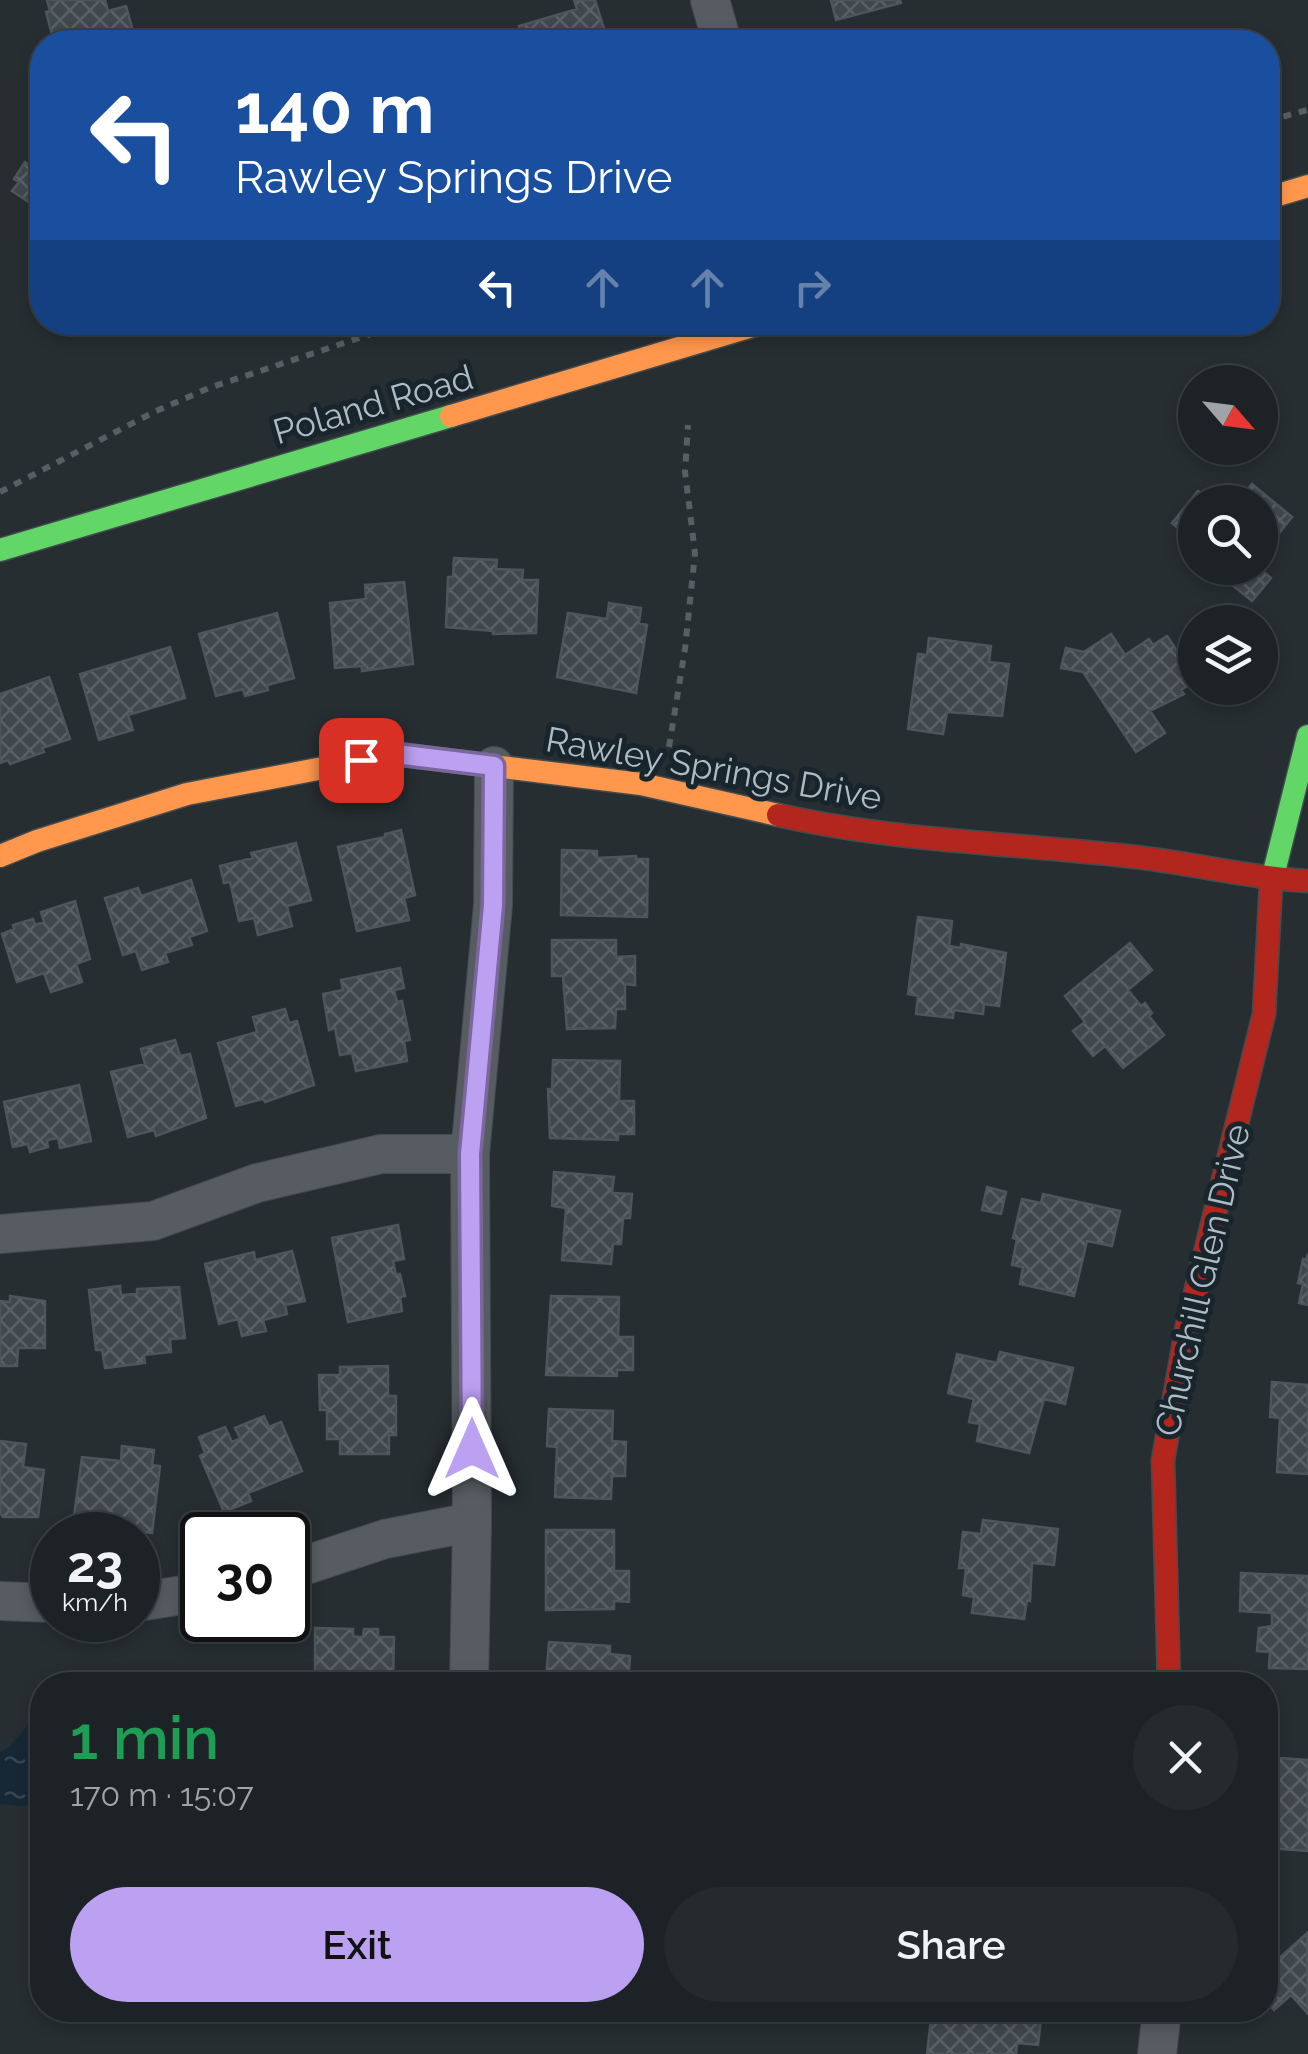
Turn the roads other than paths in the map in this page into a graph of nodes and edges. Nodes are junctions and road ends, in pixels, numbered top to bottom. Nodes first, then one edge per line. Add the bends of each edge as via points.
1 (710, 0) edge
2 (719, 30) edge
3 (1308, 186) edge
4 (1280, 194) edge
5 (722, 335) edge
6 (0, 550) edge
7 (1308, 736) edge
8 (494, 766) junction
9 (0, 856) edge
10 (1271, 878) junction
11 (1308, 881) edge
12 (470, 1154) junction
13 (0, 1234) edge
14 (472, 1522) junction
15 (310, 1564) edge
16 (0, 1601) edge
17 (30, 1602) edge
18 (469, 1672) edge
19 (1169, 1672) edge
20 (1161, 2022) edge
21 (1157, 2054) edge

1 - 2 street
3 - 4 street
5 - 6 street, Poland Road
7 - 10 street, Churchill Glen Drive
8 - 9 street, Rawley Springs Drive via 396,754 186,794
8 - 10 street, Rawley Springs Drive via 662,789 846,830 1130,856
8 - 12 street via 493,905
10 - 11 street, Rawley Springs Drive
10 - 19 street, Churchill Glen Drive via 1264,1014 1187,1326 1163,1460
12 - 13 street via 381,1154 257,1182 152,1221
12 - 14 street
14 - 15 street via 386,1539
14 - 18 street
16 - 17 street
20 - 21 street

